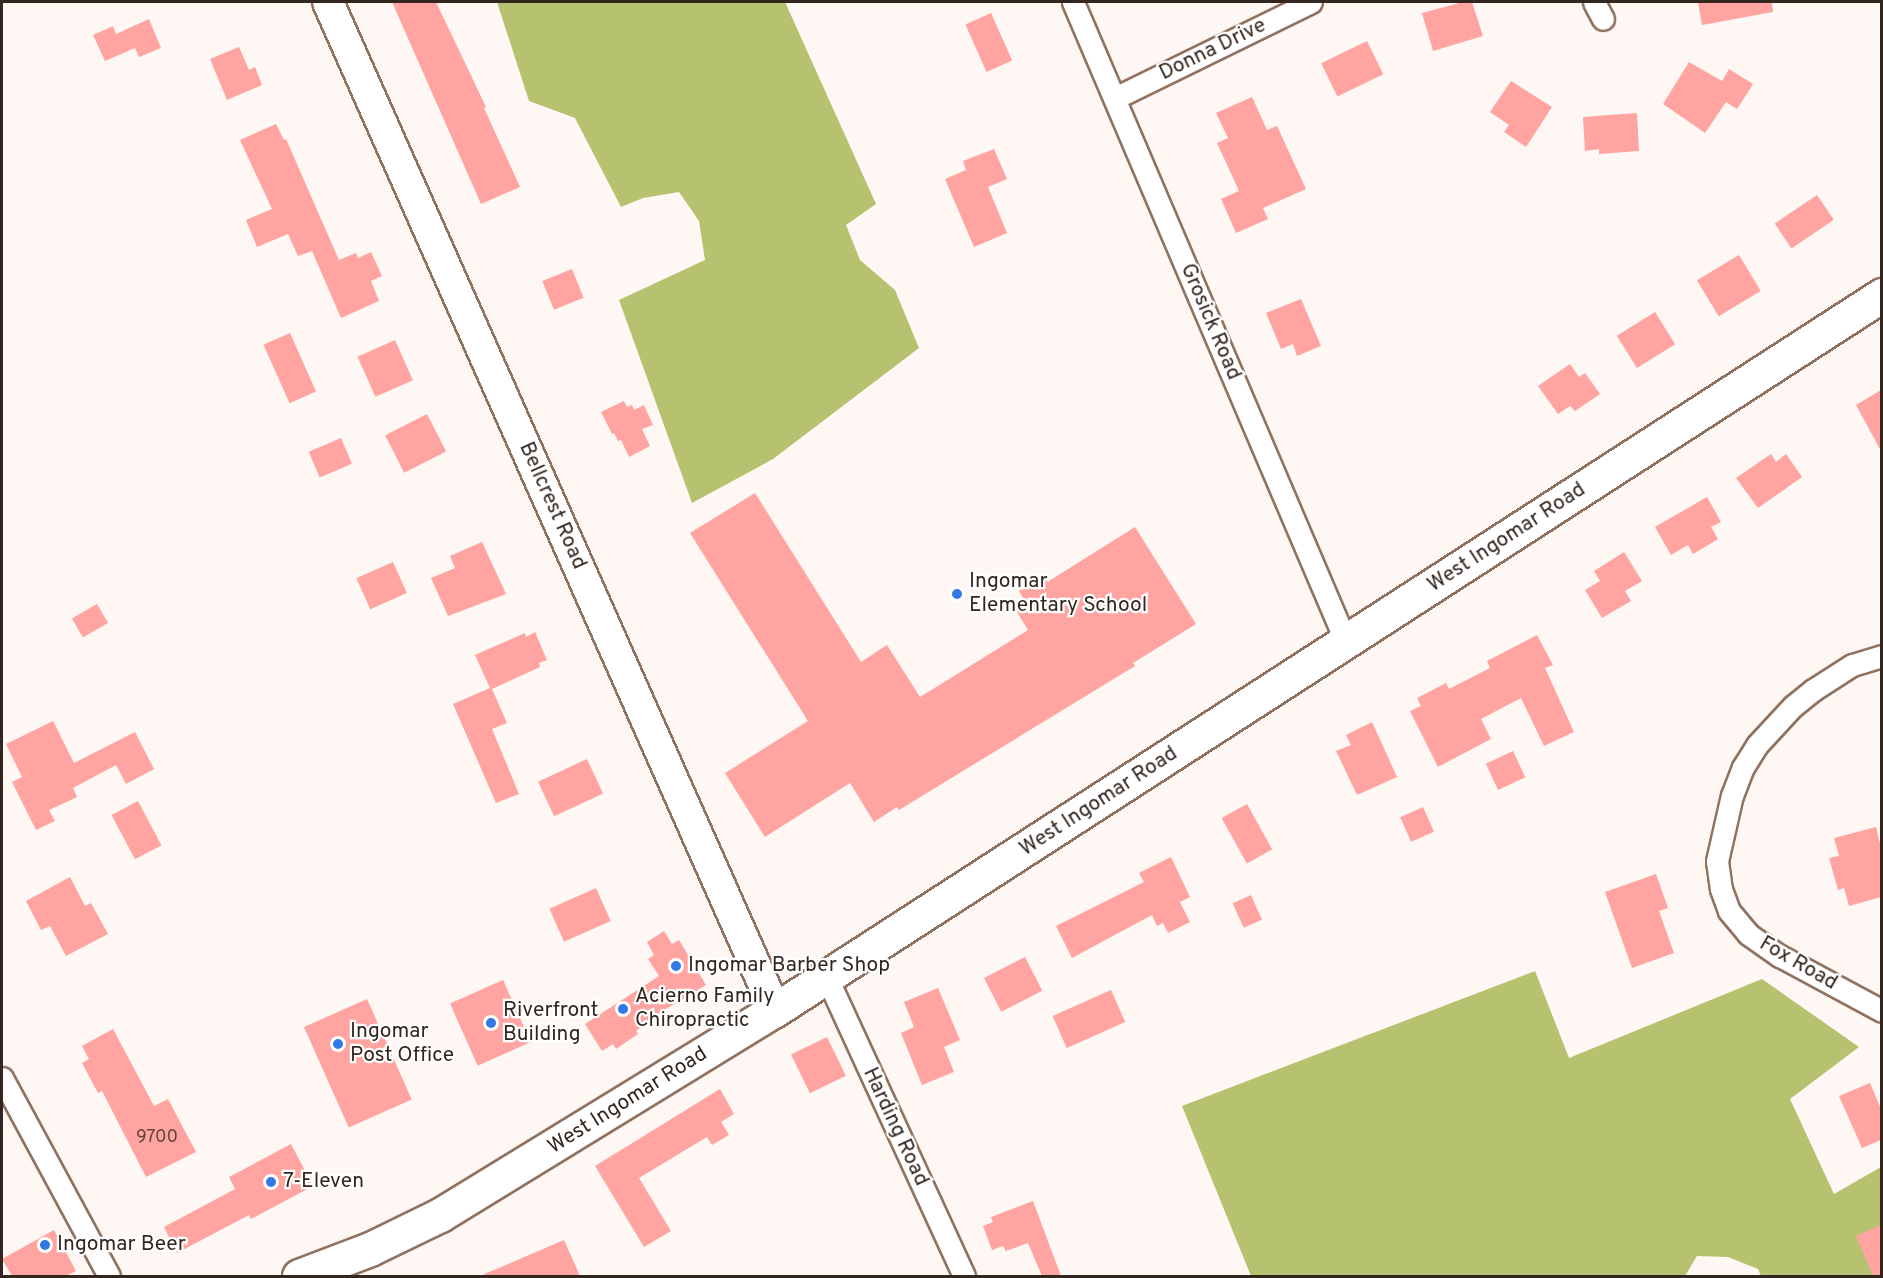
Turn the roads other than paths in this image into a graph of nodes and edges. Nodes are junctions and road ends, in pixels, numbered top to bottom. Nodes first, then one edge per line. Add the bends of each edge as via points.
1 (328, 2) edge
2 (1073, 2) edge
3 (1311, 2) edge
4 (1115, 98) junction
5 (1881, 296) edge
6 (1346, 642) junction
7 (1881, 656) edge
8 (827, 978) junction
9 (776, 1010) junction
10 (1881, 1011) edge
11 (2, 1078) edge
12 (109, 1276) edge
13 (298, 1276) edge
14 (964, 1276) edge

1 - 9 street, Bellcrest Road
2 - 4 street, Grosick Road
3 - 4 street, Donna Drive
4 - 6 street, Grosick Road
5 - 6 main road, West Ingomar Road
6 - 8 main road, West Ingomar Road
7 - 10 street, Fox Road via 1852,665 1814,690 1793,706 1757,745 1731,795 1717,861 1729,911 1748,934 1780,956
8 - 9 main road, West Ingomar Road
8 - 14 street, Harding Road
9 - 13 main road, West Ingomar Road via 440,1215 386,1242
11 - 12 street

